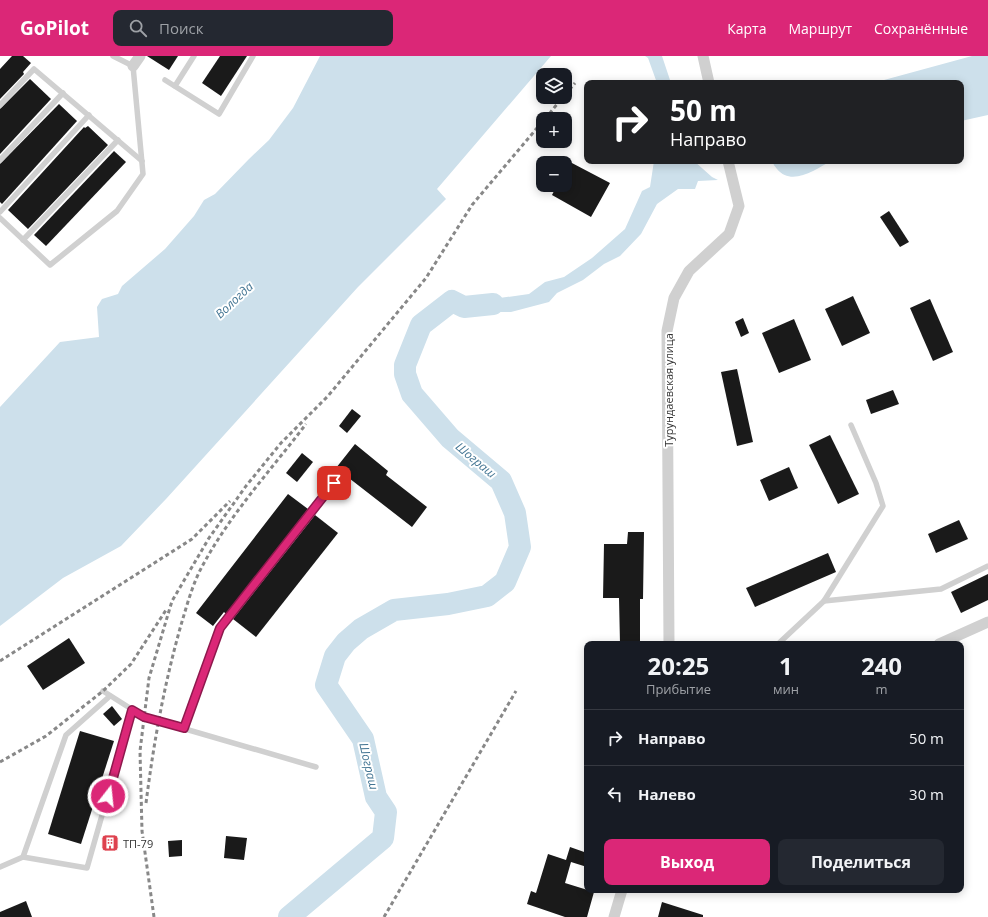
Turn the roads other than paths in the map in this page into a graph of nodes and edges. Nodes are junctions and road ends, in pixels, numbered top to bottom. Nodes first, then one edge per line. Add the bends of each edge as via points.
1 (114, 56) edge
2 (140, 56) edge
3 (194, 56) edge
4 (253, 56) edge
5 (703, 56) edge
6 (133, 66) junction
7 (165, 80) dead end
8 (709, 80) edge
9 (175, 86) junction
10 (63, 93) junction
11 (0, 106) edge
12 (89, 115) junction
13 (118, 140) junction
14 (0, 160) edge
15 (142, 161) junction
16 (729, 164) edge
17 (0, 212) edge
18 (0, 218) edge
19 (23, 240) junction
20 (851, 425) dead end
21 (334, 483) dead end
22 (988, 566) edge
23 (824, 601) junction
24 (988, 622) edge
25 (669, 641) edge
26 (781, 641) edge
27 (946, 641) edge
28 (103, 691) dead end
29 (110, 696) junction
30 (132, 710) junction
31 (184, 728) junction
32 (316, 767) dead end
33 (23, 857) junction
34 (0, 867) edge
35 (621, 893) edge
36 (614, 917) edge

1 - 6 lane
2 - 6 street
3 - 9 lane
4 - 9 lane via 218,114
5 - 8 street
6 - 15 lane
7 - 9 lane
10 - 11 lane via 34,69
10 - 12 lane
10 - 14 lane
12 - 13 lane
12 - 17 lane
13 - 15 lane
13 - 19 lane
15 - 19 lane via 143,174 118,211 50,266
16 - 25 street, Турундаевская улица via 739,206 728,234 689,271 674,298 667,331
18 - 19 lane
20 - 23 lane via 883,506
21 - 31 lane via 220,628
22 - 23 lane via 941,589
23 - 26 lane
24 - 27 street
28 - 29 lane
29 - 30 lane
29 - 33 lane via 66,735
30 - 31 lane via 144,717
30 - 33 lane via 88,868
31 - 32 lane
33 - 34 lane
35 - 36 street

